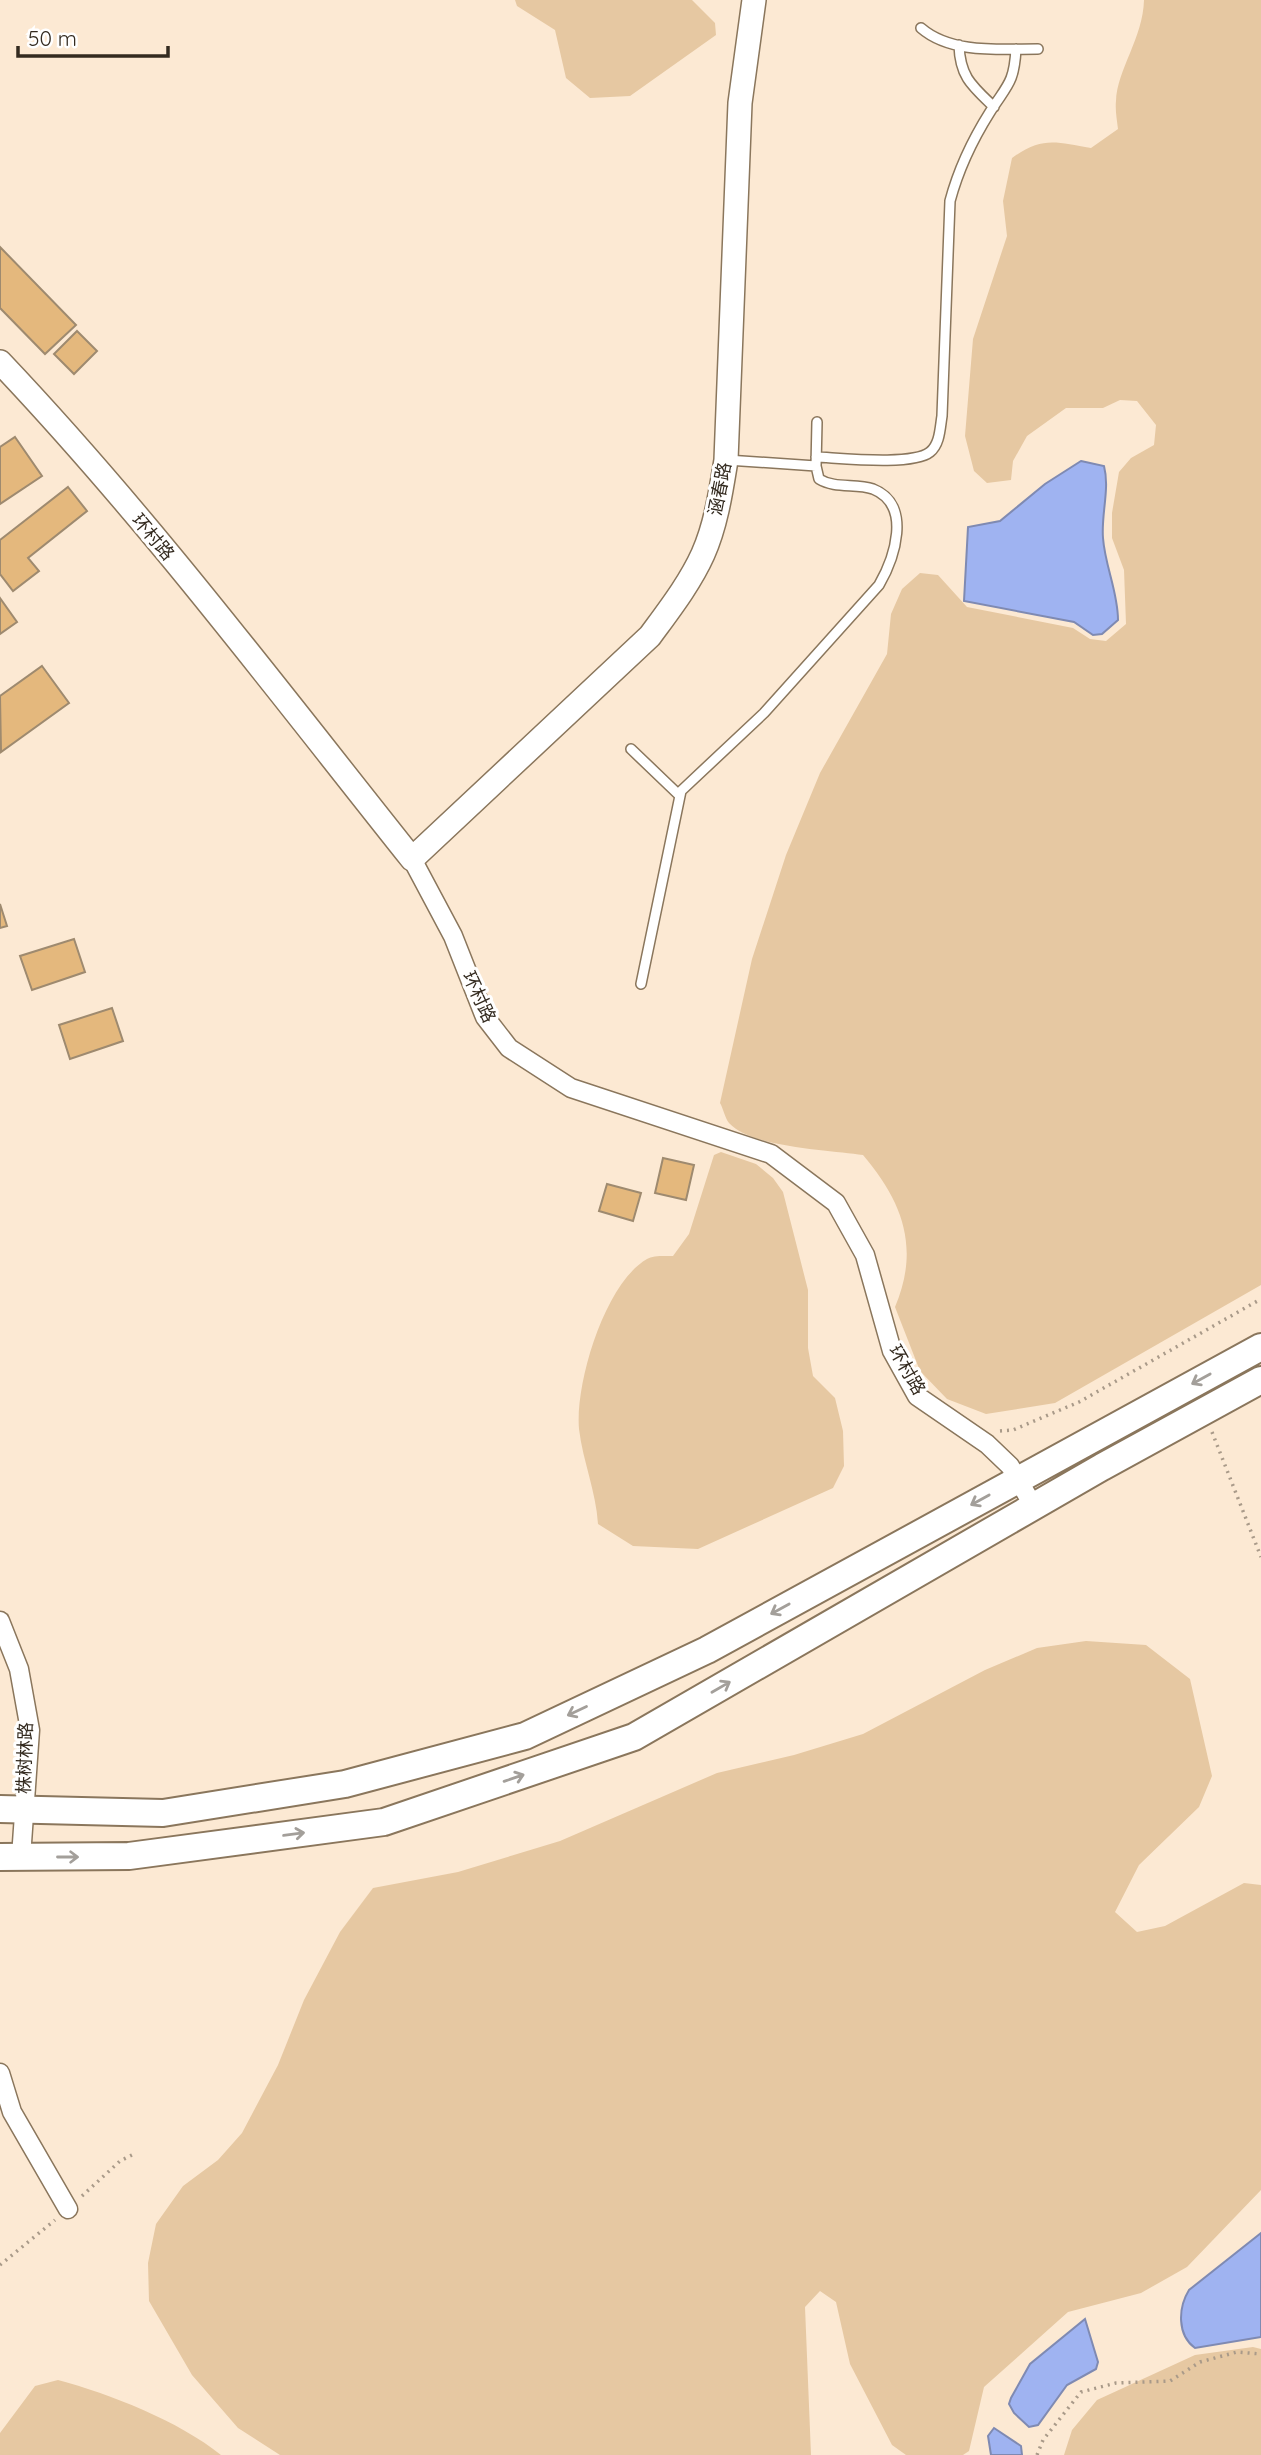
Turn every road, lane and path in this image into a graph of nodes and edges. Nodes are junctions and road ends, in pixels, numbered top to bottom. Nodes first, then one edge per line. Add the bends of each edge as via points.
1 (754, 0) edge
2 (921, 28) dead end
3 (959, 45) junction
4 (1016, 49) junction
5 (1038, 49) dead end
6 (994, 107) junction
7 (0, 362) edge
8 (817, 422) dead end
9 (726, 460) junction
10 (816, 462) junction
11 (631, 749) dead end
12 (679, 795) junction
13 (412, 859) junction
14 (641, 984) dead end
15 (1261, 1299) edge
16 (1261, 1347) edge
17 (1261, 1380) edge
18 (1200, 1414) junction
19 (957, 1424) junction
20 (1019, 1479) junction
21 (1034, 1507) junction
22 (1261, 1557) edge
23 (0, 1621) edge
24 (11, 1809) edge
25 (10, 1857) edge
26 (0, 2073) edge
27 (68, 2209) dead end
28 (1261, 2354) edge
29 (1037, 2455) edge

1 - 9 street, 涵春路 via 740,103
2 - 3 lane via 943,42
3 - 4 lane
3 - 6 lane via 964,76
4 - 5 lane
4 - 6 lane via 1010,86
6 - 10 lane via 956,178 950,201 939,439 930,452 915,459
7 - 13 street, 环村路 via 186,576
8 - 10 lane
9 - 10 lane
9 - 13 street, 涵春路 via 703,554 650,636
10 - 12 lane via 820,480 874,489 891,503 898,531 893,561 879,585 764,713 687,781
11 - 12 lane
12 - 14 lane
13 - 19 street, 环村路 via 453,936 485,1017 509,1048 571,1088 771,1154 836,1203 865,1255 892,1351 917,1396
15 - 19 path via 1079,1402 1013,1430 988,1432
16 -> 20 main road
17 - 18 main road
18 - 21 main road
18 - 22 path via 1218,1442
19 - 20 street, 环村路 via 987,1444
20 - 21 street, 环村路
20 -> 24 main road via 707,1650 525,1736 345,1784 163,1813
25 -> 21 main road via 129,1856 384,1822 634,1737
23 - 24 street, 株树林路 via 19,1669 30,1730
24 - 25 street, 株树林路
26 - 27 street via 12,2112
28 - 29 path via 1237,2352 1200,2362 1170,2381 1116,2383 1081,2392 1042,2440

